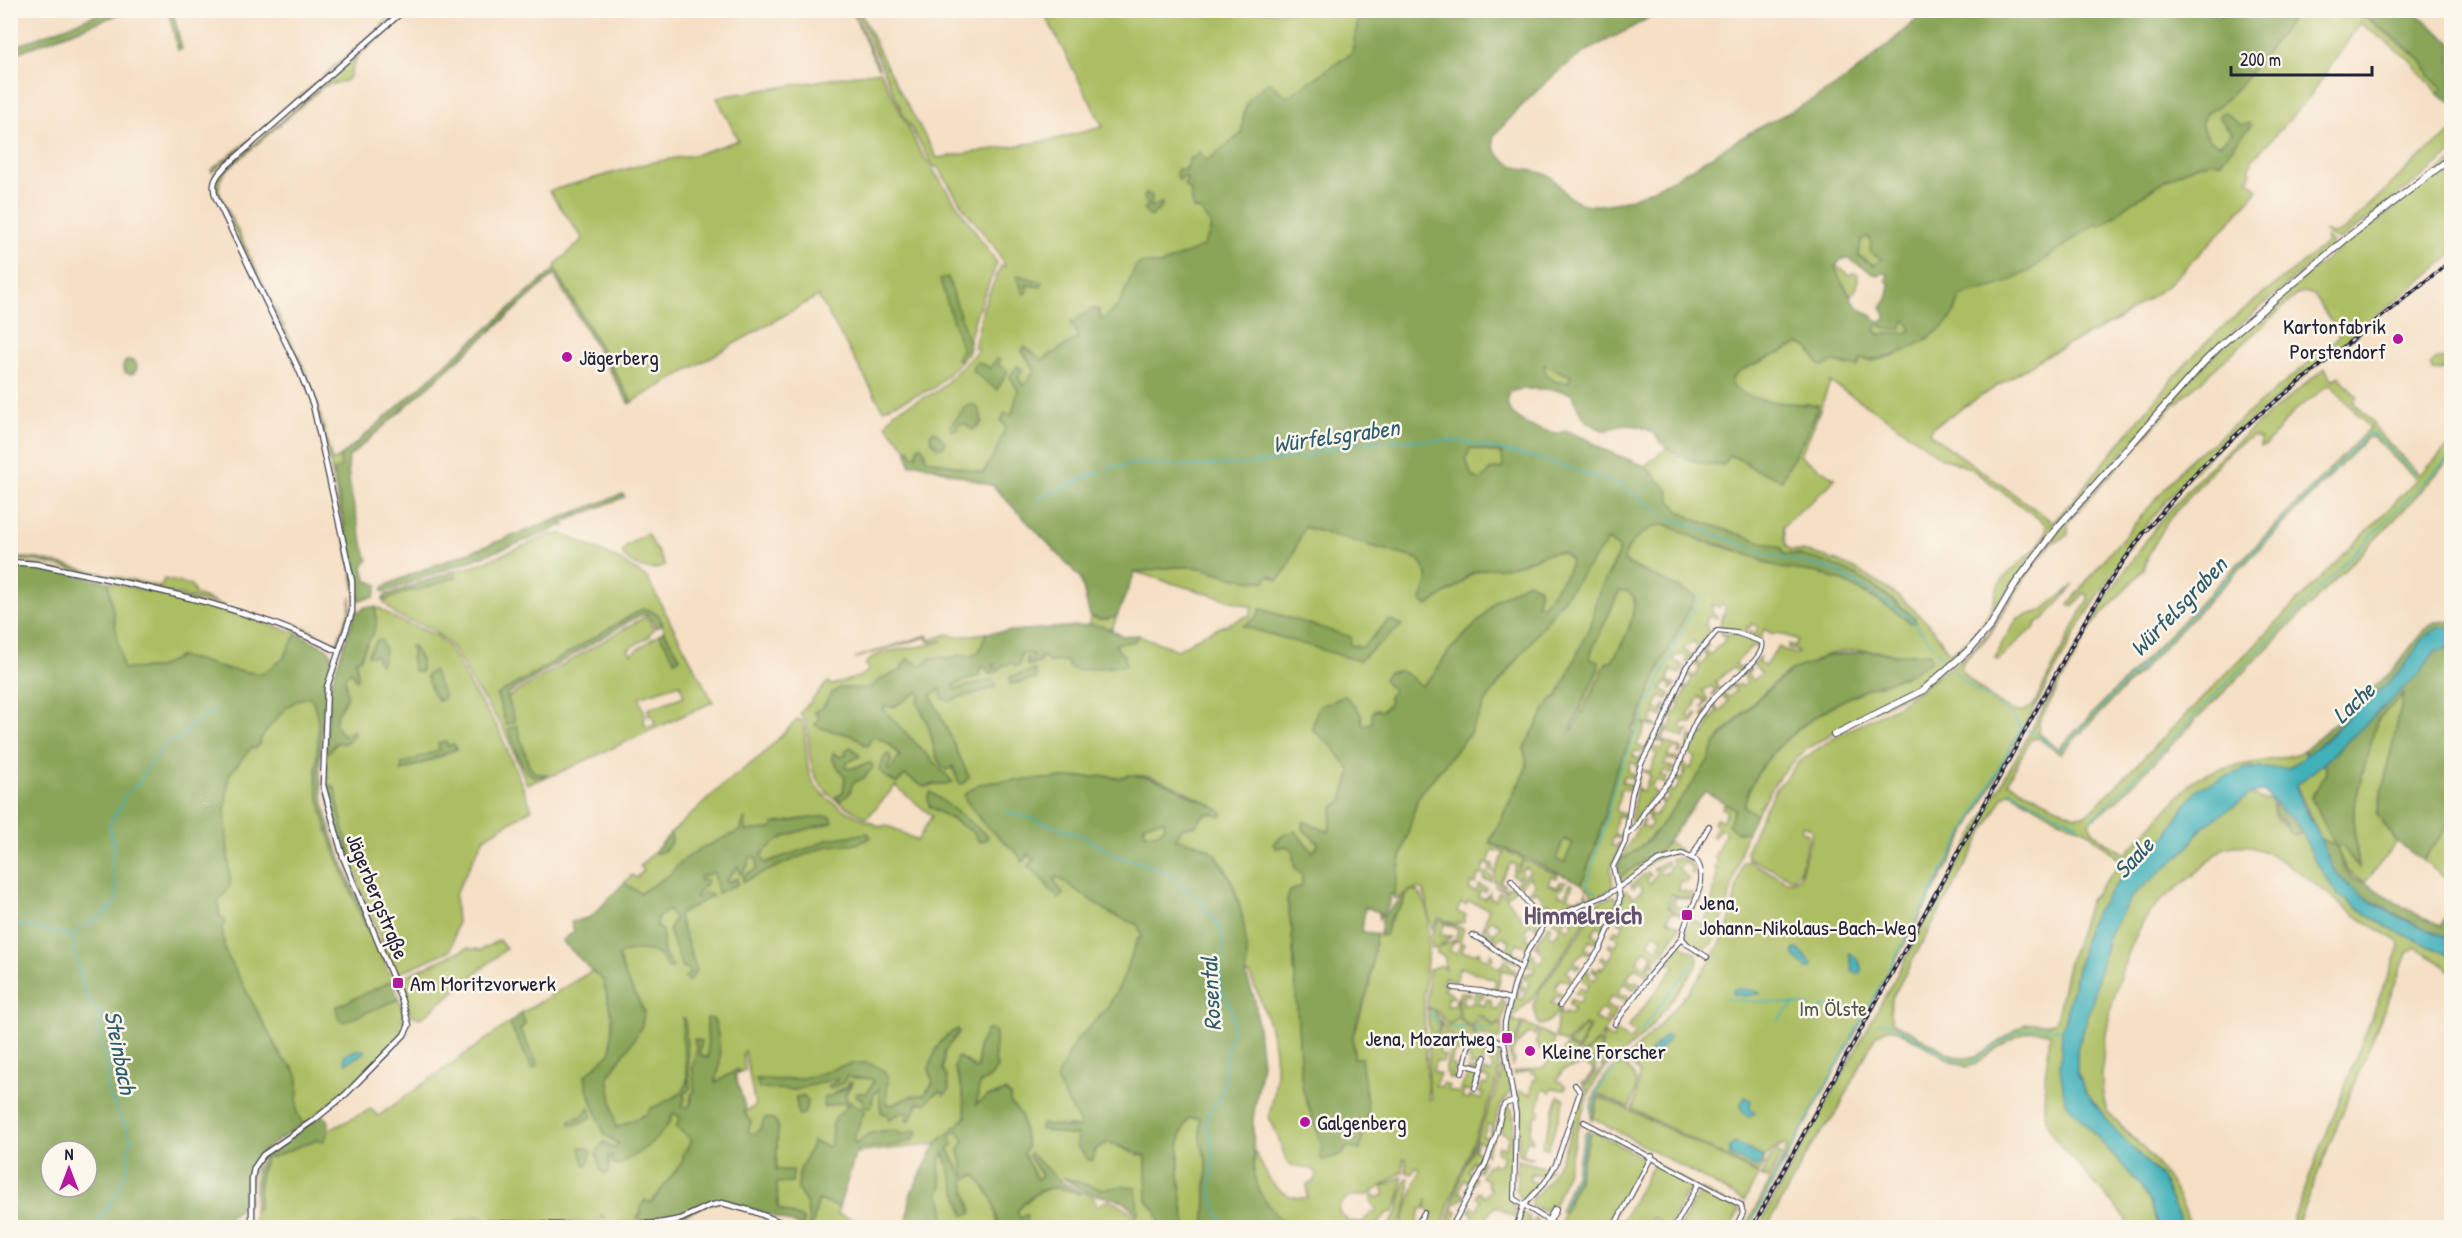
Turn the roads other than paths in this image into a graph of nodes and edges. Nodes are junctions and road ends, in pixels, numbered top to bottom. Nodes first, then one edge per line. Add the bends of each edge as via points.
1 (404, 10) edge
2 (2451, 157) edge
3 (10, 562) edge
4 (338, 651) junction
5 (1834, 735) dead end
6 (1709, 826) dead end
7 (1626, 835) junction
8 (1692, 857) junction
9 (1511, 880) dead end
10 (1618, 889) junction
11 (1544, 925) junction
12 (1472, 935) dead end
13 (1682, 938) junction
14 (1707, 957) dead end
15 (1520, 968) junction
16 (1453, 988) dead end
17 (1510, 999) junction
18 (1560, 1005) dead end
19 (1615, 1024) dead end
20 (1504, 1042) junction
21 (1485, 1057) dead end
22 (1463, 1064) junction
23 (1481, 1069) junction
24 (1462, 1073) dead end
25 (1575, 1085) dead end
26 (1475, 1088) dead end
27 (1515, 1101) junction
28 (1584, 1122) dead end
29 (1652, 1156) junction
30 (1699, 1183) junction
31 (1523, 1206) junction
32 (1555, 1210) dead end
33 (1424, 1213) dead end
34 (1547, 1224) edge
35 (252, 1227) edge
36 (460, 1227) edge
37 (796, 1227) edge
38 (1416, 1227) edge
39 (1451, 1227) edge
40 (1516, 1227) edge
41 (1560, 1227) edge
42 (1613, 1227) edge
43 (1674, 1227) edge
44 (1735, 1227) edge

1 - 4 street via 217,174 213,185 299,370 317,422 353,596 352,612
2 - 5 main road via 2347,238 2211,354 2057,528 1970,649 1927,687
3 - 4 street via 190,597 298,632
4 - 35 street, Jägerbergstraße via 327,687 323,785 343,857 401,998 408,1025 407,1031 345,1095 263,1155 252,1178
6 - 8 street
7 - 7 street via 1636,828 1671,780 1687,738 1703,711 1756,658 1763,643 1717,630 1690,662 1641,764
7 - 10 street via 1613,867
8 - 10 street via 1666,857
8 - 13 street via 1698,863 1701,879
9 - 11 street
10 - 11 street via 1560,912
10 - 18 street via 1618,905 1606,937
11 - 15 street
12 - 15 street
13 - 14 street
13 - 19 street
15 - 17 street
16 - 17 street
17 - 20 street
20 - 22 street via 1473,1040
20 - 27 street
21 - 23 street
22 - 23 street
22 - 24 street
23 - 26 street
25 - 31 street via 1580,1092 1556,1164
27 - 31 street via 1514,1199
27 - 39 street via 1502,1109 1486,1163
28 - 29 street
29 - 30 street
29 - 42 street
30 - 43 street
30 - 44 street via 1743,1208
31 - 34 street
31 - 40 street
32 - 34 main road
33 - 38 street
34 - 41 street
36 - 37 street via 484,1223 659,1223 722,1203

